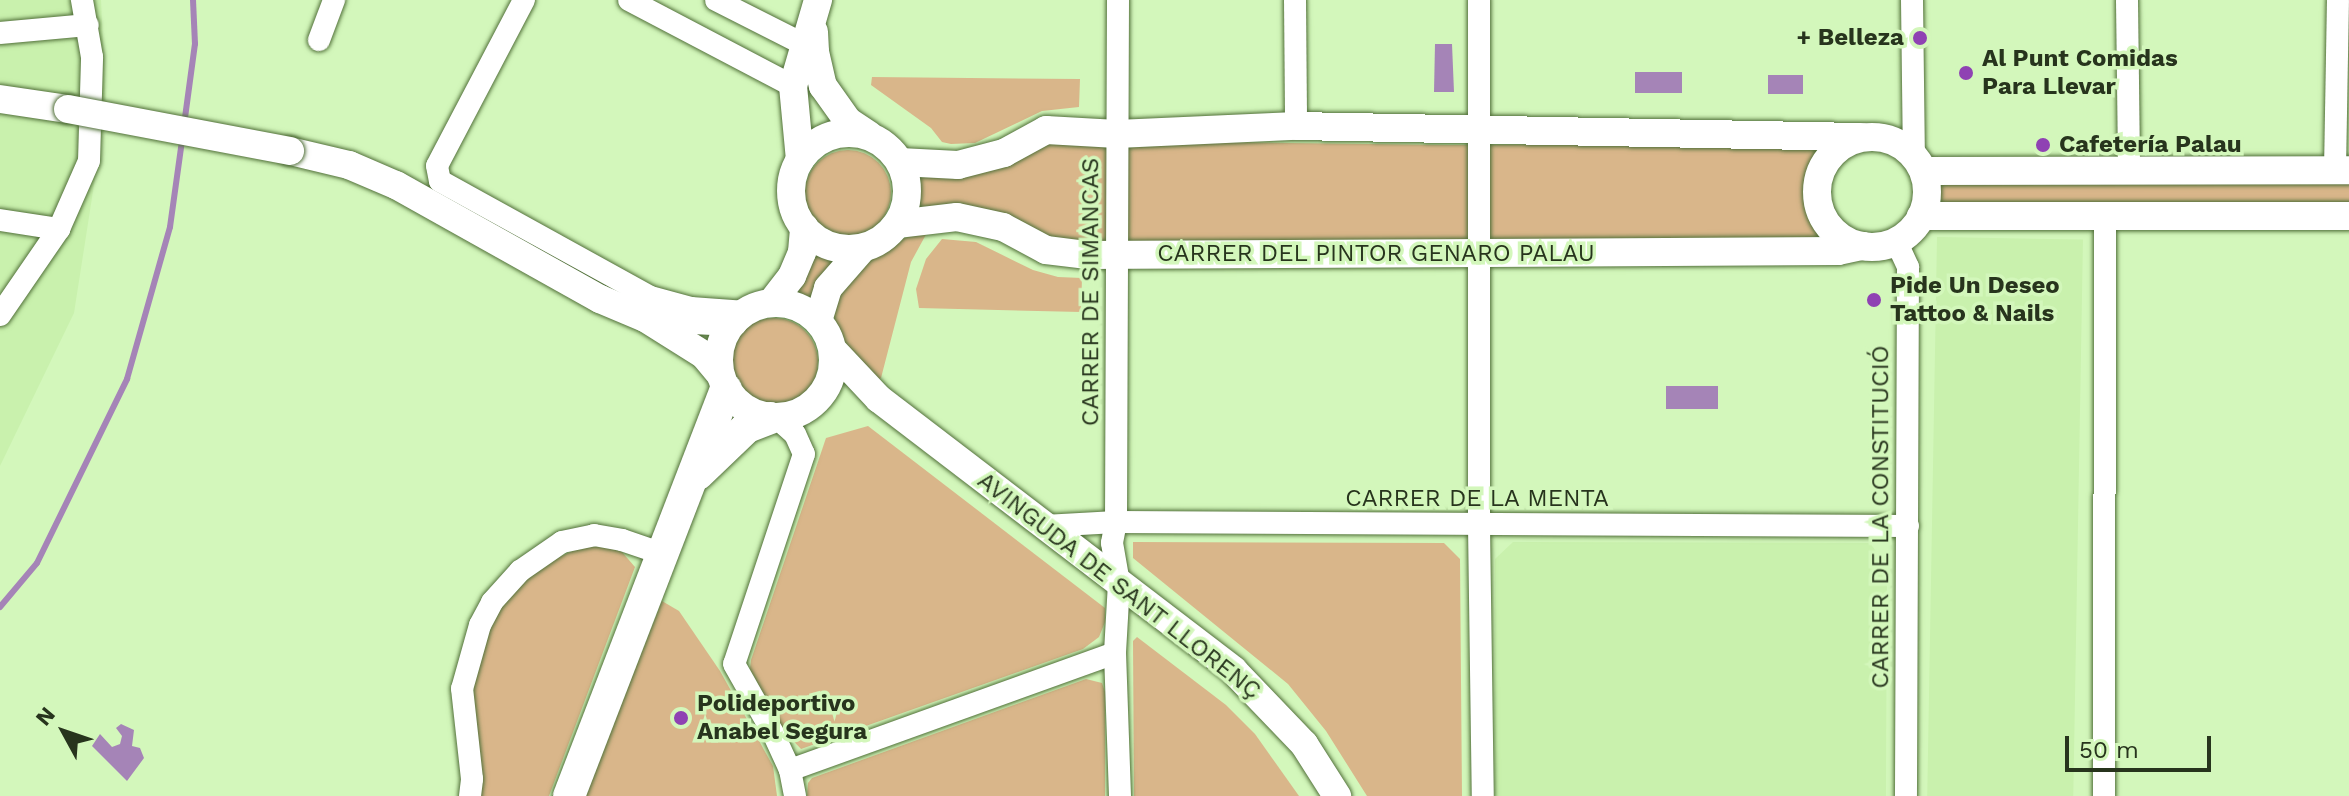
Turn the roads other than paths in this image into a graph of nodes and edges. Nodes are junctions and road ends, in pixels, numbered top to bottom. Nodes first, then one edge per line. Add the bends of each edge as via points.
1 (82, 0) edge
2 (334, 0) edge
3 (524, 0) edge
4 (629, 0) edge
5 (716, 0) edge
6 (1118, 0) edge
7 (1295, 0) edge
8 (1479, 0) edge
9 (1912, 0) edge
10 (2127, 0) edge
11 (2338, 0) edge
12 (816, 7) edge
13 (88, 25) junction
14 (0, 33) edge
15 (319, 40) dead end
16 (805, 45) junction
17 (793, 86) junction
18 (0, 99) edge
19 (1296, 126) junction
20 (1480, 128) junction
21 (1117, 134) junction
22 (869, 135) junction
23 (1861, 137) junction
24 (800, 160) junction
25 (900, 162) junction
26 (1919, 164) junction
27 (2129, 169) junction
28 (2342, 170) edge
29 (1921, 216) junction
30 (2349, 216) edge
31 (2105, 218) junction
32 (0, 220) edge
33 (897, 224) junction
34 (804, 227) junction
35 (59, 229) junction
36 (1896, 241) junction
37 (1862, 246) junction
38 (863, 248) junction
39 (1479, 254) junction
40 (1116, 255) junction
41 (750, 312) junction
42 (0, 315) edge
43 (645, 318) junction
44 (818, 321) junction
45 (833, 350) junction
46 (723, 382) junction
47 (822, 394) junction
48 (877, 397) junction
49 (774, 418) junction
50 (693, 479) junction
51 (1116, 522) junction
52 (1044, 526) junction
53 (1479, 526) junction
54 (1908, 526) junction
55 (663, 554) junction
56 (1119, 583) junction
57 (1115, 653) junction
58 (790, 770) junction
59 (470, 796) edge
60 (569, 796) edge
61 (795, 796) edge
62 (1120, 796) edge
63 (1337, 796) edge
64 (1483, 796) edge
65 (1906, 796) edge
66 (2104, 796) edge

1 - 13 street
2 - 15 street
3 - 41 street via 437,166 440,181 650,297 691,308
4 - 17 street
5 - 16 street
6 - 21 street, CARRER DE SIMANCAS
7 - 19 street
8 - 20 street
9 - 26 street
10 - 27 street
11 - 28 street
12 - 16 street
12 - 22 street via 815,52 823,86 848,121
13 - 14 street
13 - 35 street via 89,161
16 - 17 street
17 - 24 street
18 - 43 street, bridge via 349,165
19 - 20 street
19 - 21 street
20 - 23 street
20 - 39 street
21 - 25 street via 1046,130 1004,153 958,165
21 - 40 street, CARRER DE SIMANCAS
22 - 24 street via 827,137
22 - 25 street via 882,141
23 - 26 street via 1885,138
23 - 37 street via 1841,146 1823,165 1817,203 1840,237
24 - 34 street via 792,201
25 - 33 street via 908,187
26 - 27 street
26 - 29 street via 1927,194
27 - 28 street
29 - 31 street
29 - 36 street
30 - 31 street
31 - 66 street
32 - 35 street
33 - 38 street
33 - 40 street, CARRER DEL PINTOR GENARO PALAU via 957,217 1003,227 1046,250
34 - 38 street via 837,248
34 - 41 street via 802,252 792,276
35 - 42 street
36 - 37 street
36 - 54 street, CARRER DE LA CONSTITUCIÓ via 1908,267
37 - 39 street, CARRER DEL PINTOR GENARO PALAU via 1838,251
38 - 44 street via 828,288
39 - 40 street, CARRER DEL PINTOR GENARO PALAU
39 - 53 street
40 - 51 street, CARRER DE SIMANCAS
41 - 43 street
41 - 44 street via 804,310
41 - 46 street via 721,346
43 - 46 street via 704,355
44 - 45 street
45 - 47 street
45 - 48 street, AVINGUDA DE SANT LLORENÇ
46 - 49 street via 745,408
46 - 50 main road
47 - 48 street
47 - 49 street via 802,411
48 - 52 street, AVINGUDA DE SANT LLORENÇ
49 - 50 main road via 747,427
49 - 58 street via 795,434 804,454 734,664
50 - 55 main road
51 - 52 street, CARRER DE LA MENTA
51 - 53 street, CARRER DE LA MENTA
51 - 56 street, CARRER DE SIMANCAS via 1112,543
52 - 56 street, AVINGUDA DE SANT LLORENÇ
53 - 54 street, CARRER DE LA MENTA
53 - 64 street
54 - 65 street, CARRER DE LA CONSTITUCIÓ
55 - 59 street via 594,535 562,542 520,571 492,602 462,689
55 - 60 main road
56 - 57 street, CARRER DE SIMANCAS
56 - 63 street, AVINGUDA DE SANT LLORENÇ via 1253,689 1304,744
57 - 58 street
57 - 62 street, CARRER DE SIMANCAS
58 - 61 street

